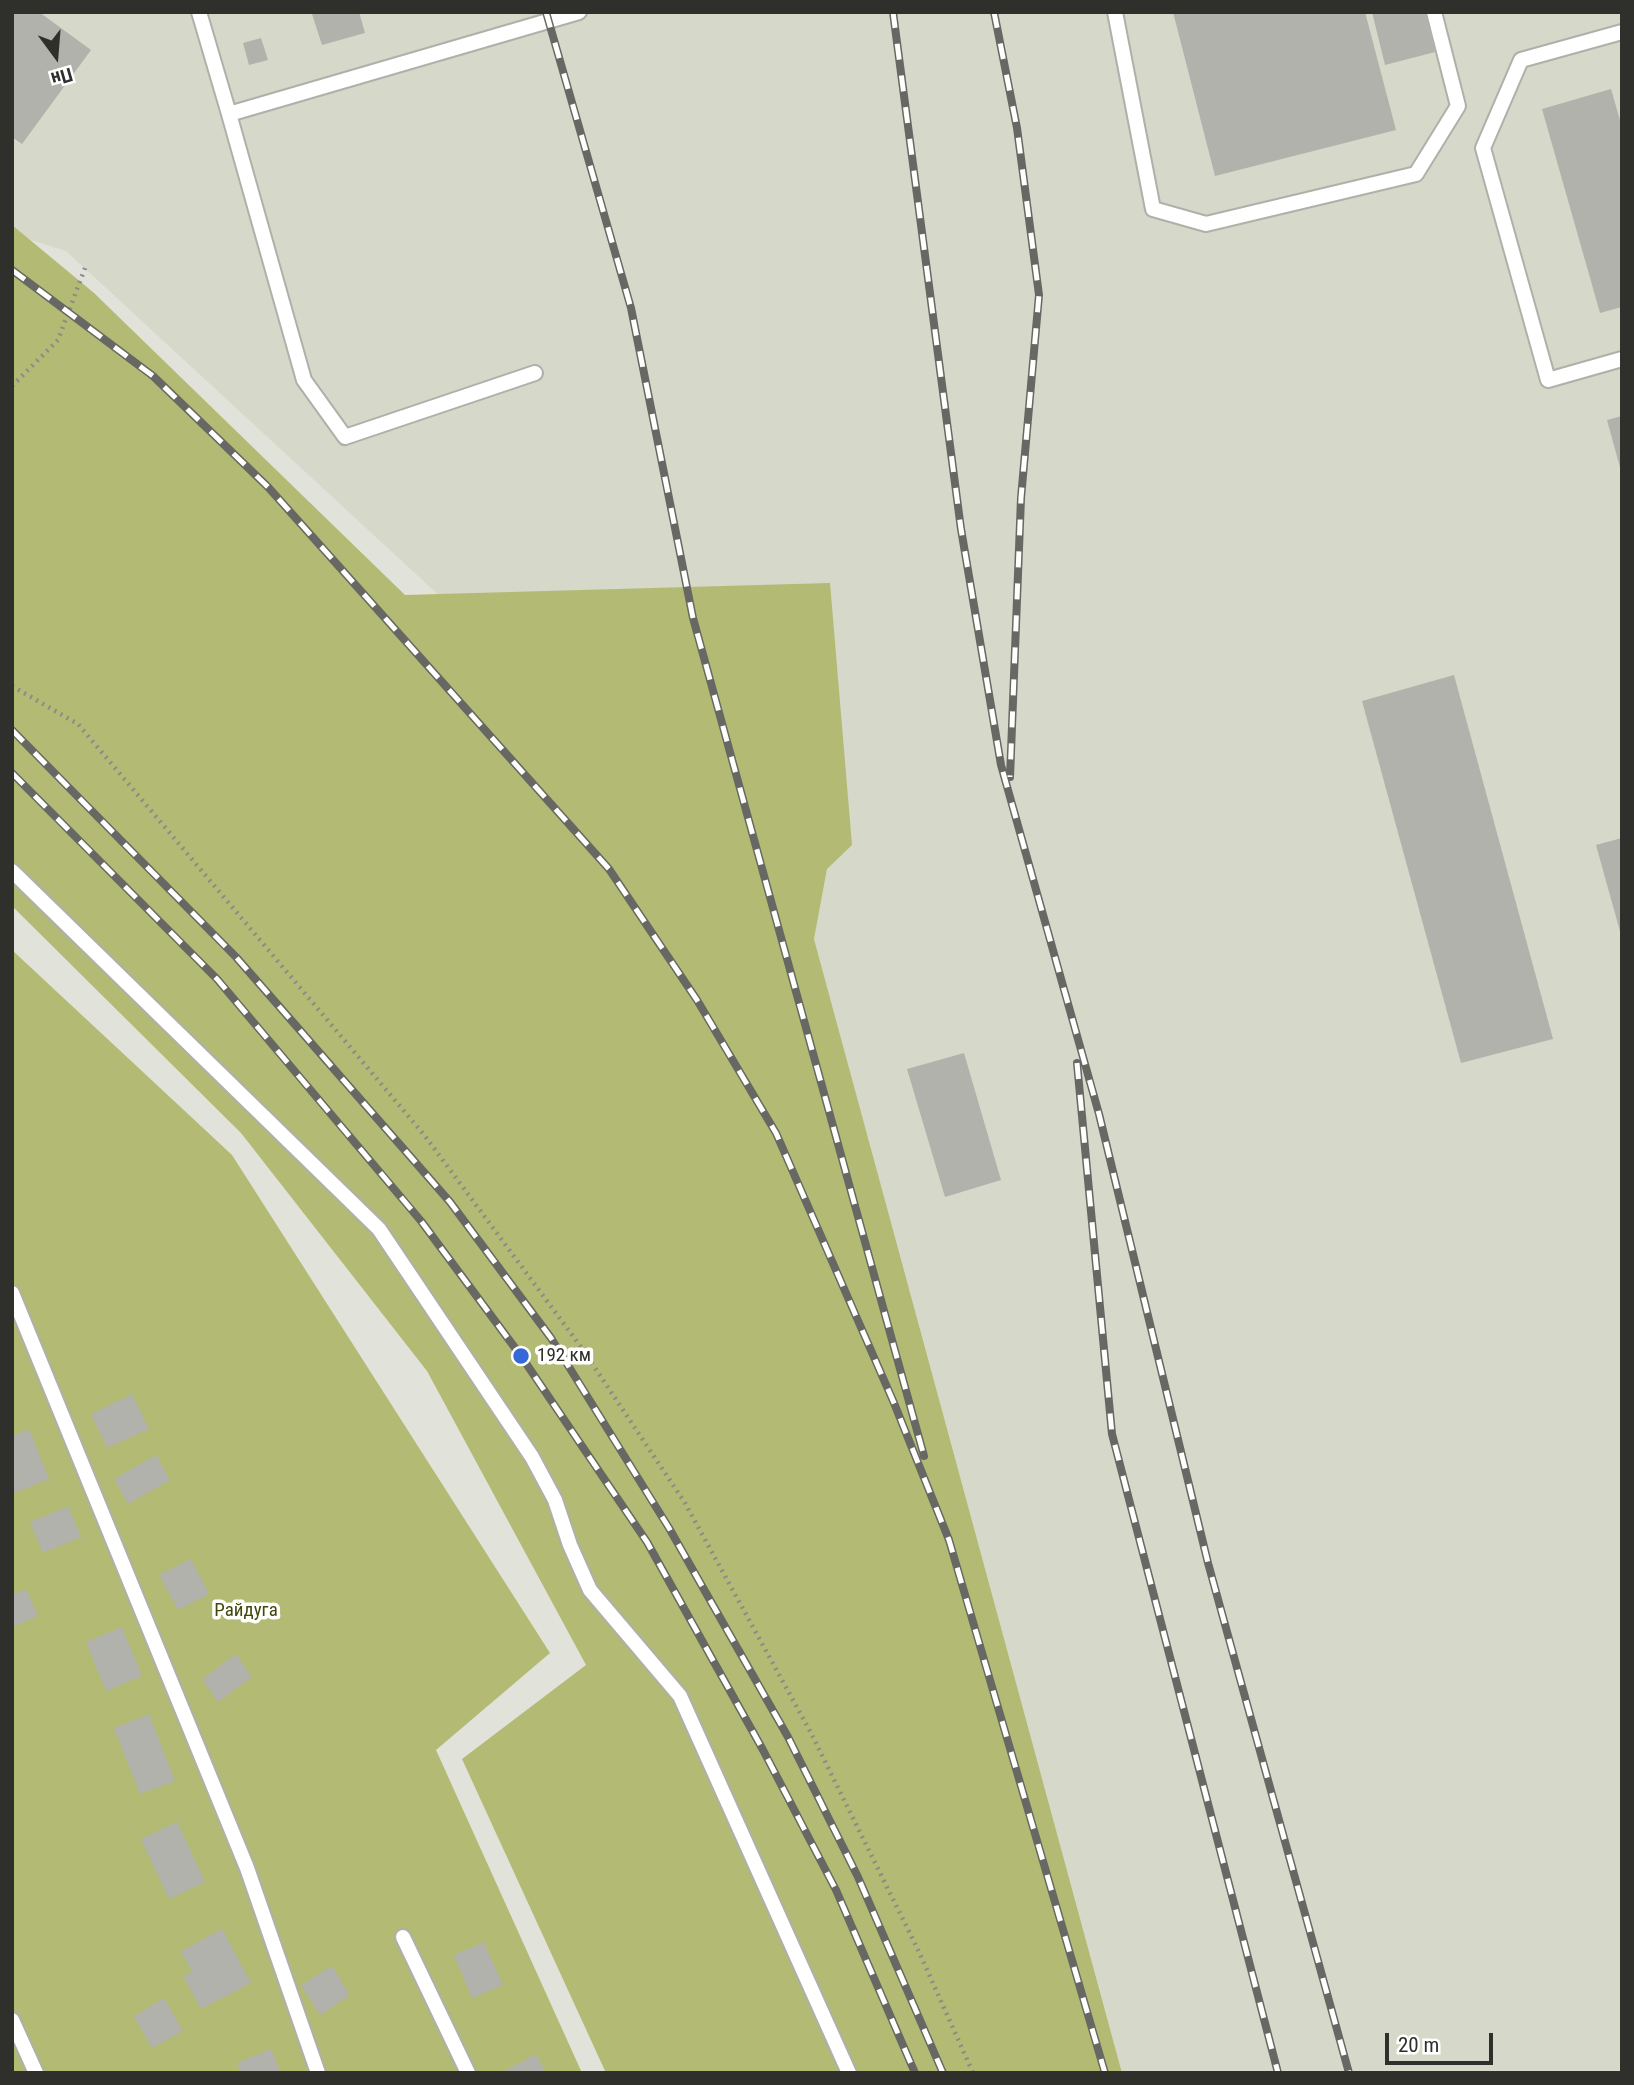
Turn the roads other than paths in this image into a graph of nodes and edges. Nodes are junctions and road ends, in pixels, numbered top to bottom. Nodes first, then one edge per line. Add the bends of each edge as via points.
1 (199, 12) edge
2 (579, 12) edge
3 (1115, 12) edge
4 (1434, 12) edge
5 (1622, 32) edge
6 (225, 119) junction
7 (1622, 359) edge
8 (535, 373) dead end
9 (12, 871) edge
10 (12, 1293) edge
11 (403, 1937) dead end
12 (12, 2020) edge
13 (36, 2073) edge
14 (318, 2073) edge
15 (468, 2073) edge
16 (849, 2073) edge

1 - 6 lane
2 - 6 lane
3 - 4 lane via 1153,209 1206,224 1416,174 1458,106
5 - 7 lane via 1521,60 1483,148 1548,380
6 - 8 lane via 304,380 345,437
9 - 16 lane via 379,1229 532,1457 555,1500 590,1590 680,1696
10 - 14 lane via 247,1868
11 - 15 lane
12 - 13 lane

